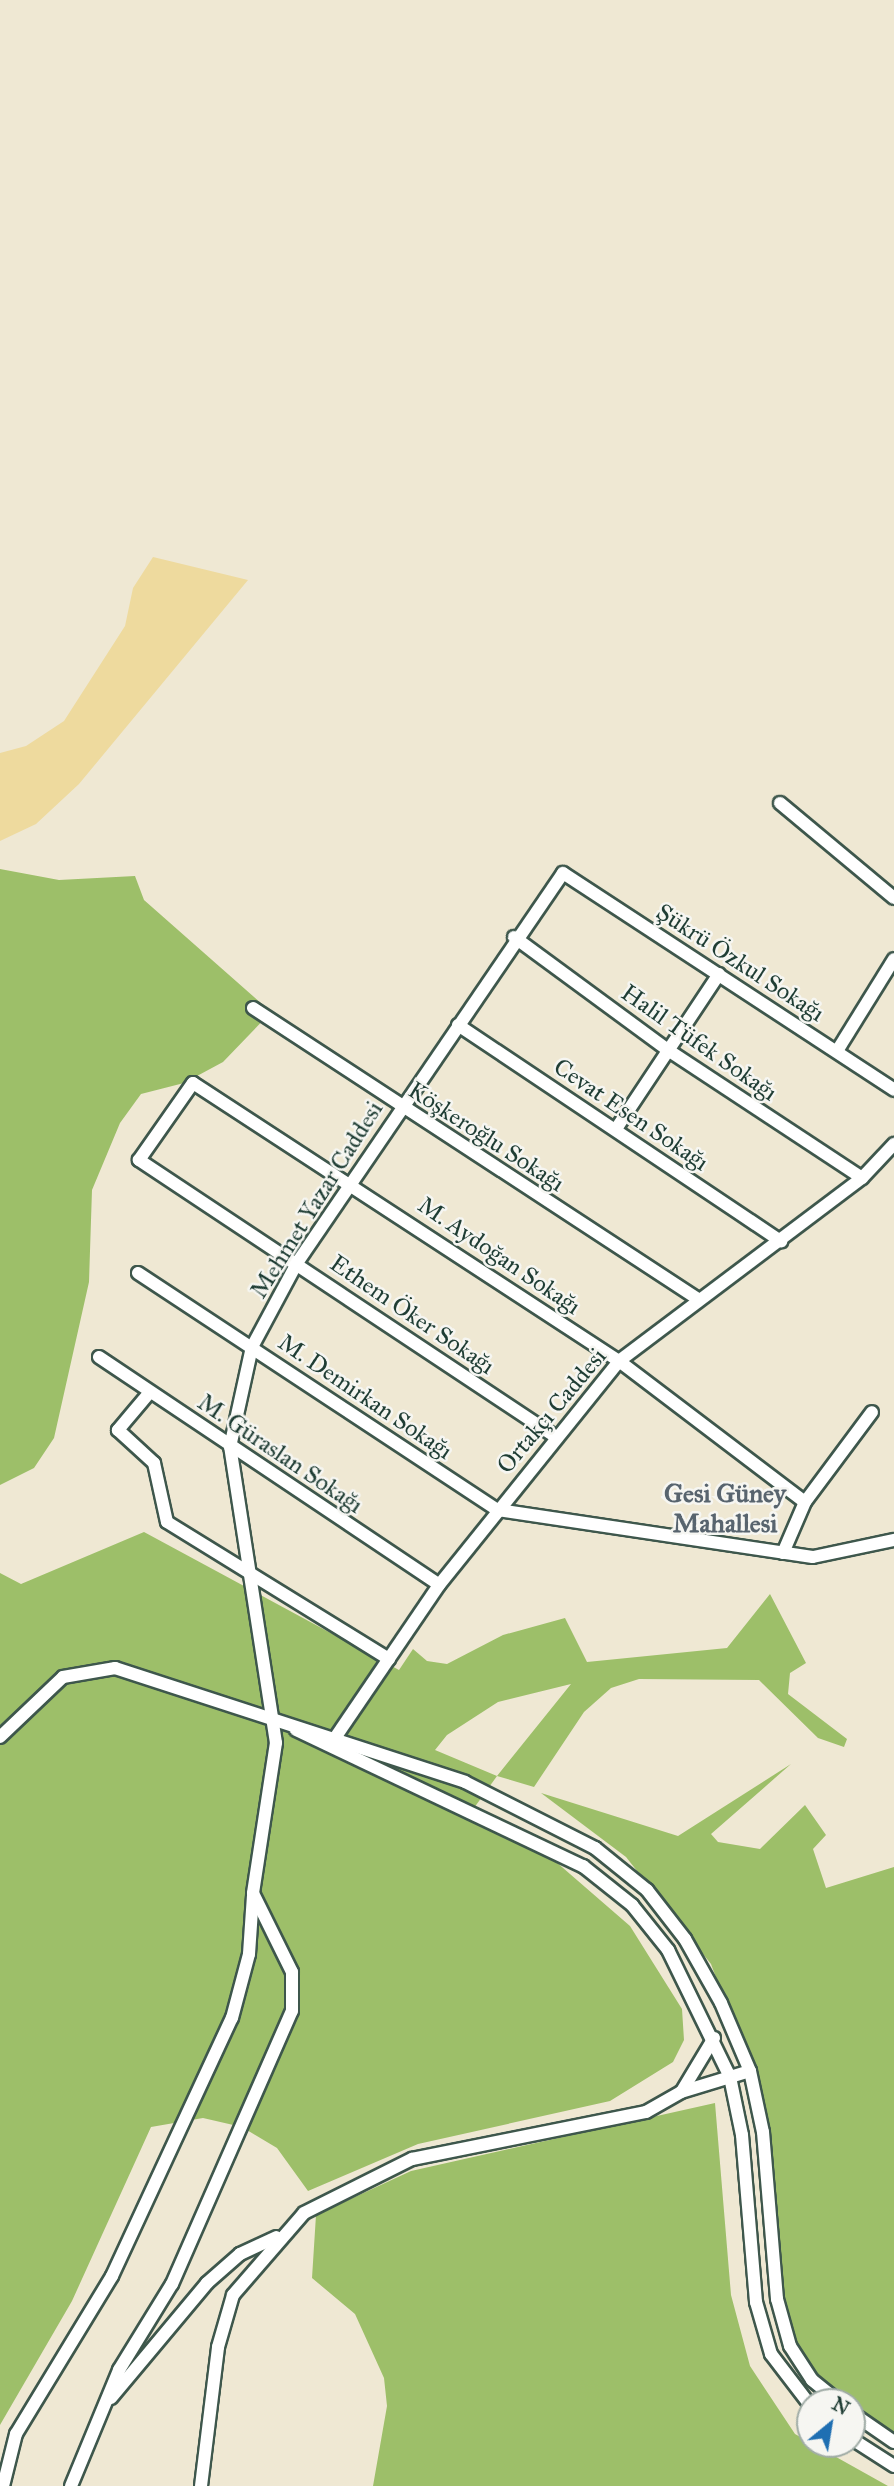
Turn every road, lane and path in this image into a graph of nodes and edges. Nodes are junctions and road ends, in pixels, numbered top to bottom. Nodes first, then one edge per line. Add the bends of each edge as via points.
1 (780, 803) dead end
2 (563, 873) joint
3 (894, 898) edge
4 (514, 937) junction
5 (894, 959) edge
6 (719, 974) junction
7 (253, 1008) dead end
8 (458, 1025) junction
9 (668, 1050) junction
10 (837, 1051) junction
11 (193, 1083) joint
12 (894, 1090) edge
13 (400, 1107) junction
14 (616, 1129) junction
15 (894, 1144) edge
16 (862, 1178) junction
17 (349, 1182) junction
18 (781, 1241) junction
19 (297, 1263) junction
20 (138, 1273) dead end
21 (698, 1299) junction
22 (252, 1348) junction
23 (99, 1357) dead end
24 (619, 1360) junction
25 (150, 1392) junction
26 (872, 1412) dead end
27 (556, 1437) junction
28 (230, 1447) junction
29 (805, 1502) junction
30 (498, 1510) junction
31 (894, 1540) edge
32 (783, 1553) junction
33 (255, 1578) junction
34 (439, 1585) junction
35 (389, 1659) junction
36 (275, 1717) junction
37 (0, 1737) edge
38 (335, 1738) junction
39 (253, 1893) junction
40 (714, 2038) junction
41 (750, 2071) junction
42 (730, 2077) junction
43 (681, 2092) junction
44 (289, 2230) junction
45 (797, 2388) edge
46 (822, 2388) edge
47 (102, 2408) junction
48 (866, 2423) edge
49 (894, 2442) edge
50 (866, 2448) edge
51 (894, 2466) edge
52 (3, 2486) edge
53 (71, 2486) edge
54 (201, 2486) edge

1 - 3 street
2 - 4 street, Mehmet Yazar Caddesi
2 - 6 street, Şükrü Özkul Sokağı
4 - 8 street, Mehmet Yazar Caddesi
4 - 9 street, Halil Tüfek Sokağı
5 - 10 street
6 - 9 street
6 - 10 street, Şükrü Özkul Sokağı
7 - 13 street, Köşkeroğlu Sokağı
8 - 13 street, Mehmet Yazar Caddesi
8 - 14 street, Cevat Esen Sokağı
9 - 14 street
9 - 16 street, Halil Tüfek Sokağı
10 - 12 street, Şükrü Özkul Sokağı
11 - 17 street, M. Aydoğan Sokağı
11 - 19 street, Ethem Öker Sokağı via 139,1160
13 - 17 street, Mehmet Yazar Caddesi
13 - 21 street, Köşkeroğlu Sokağı
14 - 18 street, Cevat Esen Sokağı
15 - 16 street, Ortakçı Caddesi
16 - 18 street, Ortakçı Caddesi
17 - 19 street, Mehmet Yazar Caddesi
17 - 24 street, M. Aydoğan Sokağı
18 - 21 street, Ortakçı Caddesi
19 - 22 street, Mehmet Yazar Caddesi
19 - 27 street, Ethem Öker Sokağı
20 - 22 street, M. Demirkan Sokağı
21 - 24 street, Ortakçı Caddesi
22 - 28 street, Mehmet Yazar Caddesi
22 - 30 street, M. Demirkan Sokağı
23 - 25 street, M. Güraslan Sokağı
24 - 27 street, Ortakçı Caddesi
24 - 29 street, M. Aydoğan Sokağı
25 - 28 street, M. Güraslan Sokağı
25 - 33 street via 118,1430 154,1463 167,1522
26 - 29 street
27 - 30 street, Ortakçı Caddesi
28 - 33 street, Mehmet Yazar Caddesi
28 - 34 street, M. Güraslan Sokağı
29 - 32 street
30 - 32 street
30 - 34 street, Ortakçı Caddesi
31 - 32 street via 813,1557
33 - 35 street
33 - 36 street, Mehmet Yazar Caddesi
34 - 35 street, Ortakçı Caddesi
35 - 38 street, Ortakçı Caddesi
36 - 37 street via 115,1668 86,1669 47,1688
36 - 38 street
36 - 39 street, Mehmet Yazar Caddesi via 273,1782
36 - 40 street via 341,1756 457,1801 583,1866 632,1905 668,1950
38 - 41 street via 465,1782 538,1817 595,1849 647,1890 685,1939
39 - 47 street via 292,1972 292,2011 172,2284
39 - 52 street, Mehmet Yazar Caddesi via 249,1954 232,2018 111,2276 16,2434
40 - 42 street
40 - 43 street
41 - 42 street
41 - 46 street via 762,2132 777,2299 790,2346
42 - 43 street
42 - 45 street via 742,2135 756,2302 771,2354
43 - 44 street via 646,2112 412,2159 304,2213
44 - 47 street via 240,2254 207,2283
44 - 54 street via 247,2273 222,2325
47 - 53 street
48 - 49 street
50 - 51 street

